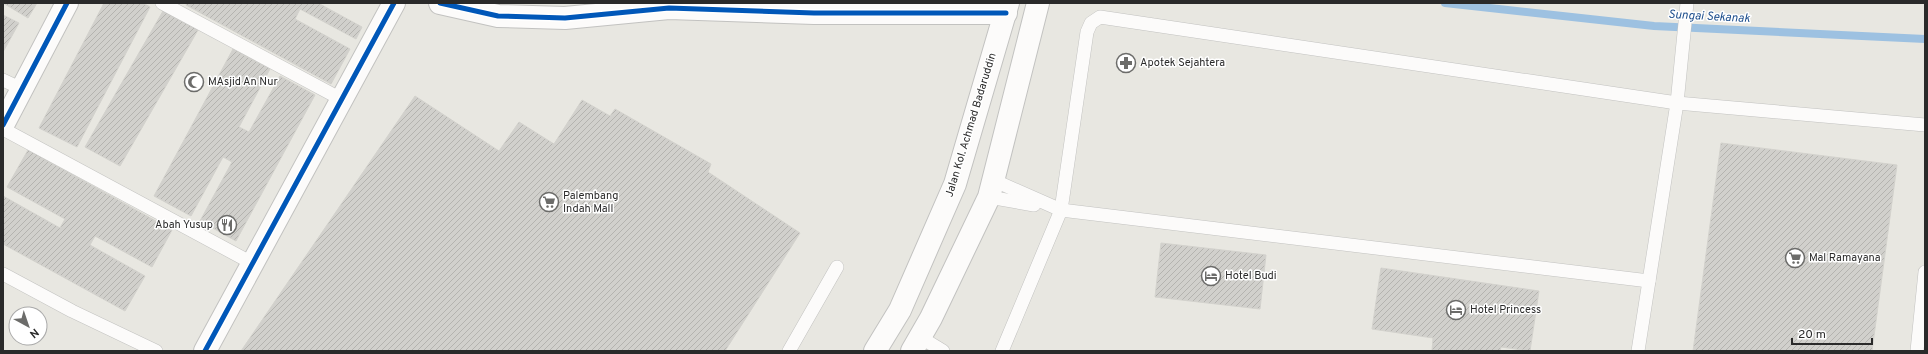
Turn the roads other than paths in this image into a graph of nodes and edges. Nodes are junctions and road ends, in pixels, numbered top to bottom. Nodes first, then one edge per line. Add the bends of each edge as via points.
1 (67, 3) edge
2 (162, 3) edge
3 (394, 3) edge
4 (440, 3) edge
5 (1038, 3) edge
6 (1687, 3) edge
7 (1007, 8) edge
8 (12, 84) edge
9 (341, 99) junction
10 (1677, 103) junction
11 (3, 125) edge
12 (1925, 125) edge
13 (3, 129) edge
14 (991, 189) junction
15 (1061, 210) junction
16 (252, 263) junction
17 (837, 267) dead end
18 (1925, 272) edge
19 (3, 274) edge
20 (1649, 281) junction
21 (916, 344) edge
22 (156, 351) edge
23 (205, 351) edge
24 (789, 351) edge
25 (875, 351) edge
26 (943, 351) edge
27 (1002, 351) edge
28 (1638, 351) edge
29 (1917, 351) edge

1 - 8 street
2 - 9 lane
3 - 9 street
4 - 7 street via 498,16 566,18 669,8 814,13
5 - 14 street
6 - 10 lane
7 - 25 street, Jalan Kol. Achmad Badaruddin via 955,184 900,310
8 - 11 street
9 - 16 street
10 - 12 lane
10 - 15 lane via 1100,17 1092,23 1087,32
10 - 20 lane
13 - 16 lane
14 - 15 lane
14 - 21 street
15 - 20 lane
15 - 27 lane
16 - 23 street
17 - 24 lane
18 - 29 lane
19 - 22 lane via 72,311
20 - 28 lane
21 - 26 lane

